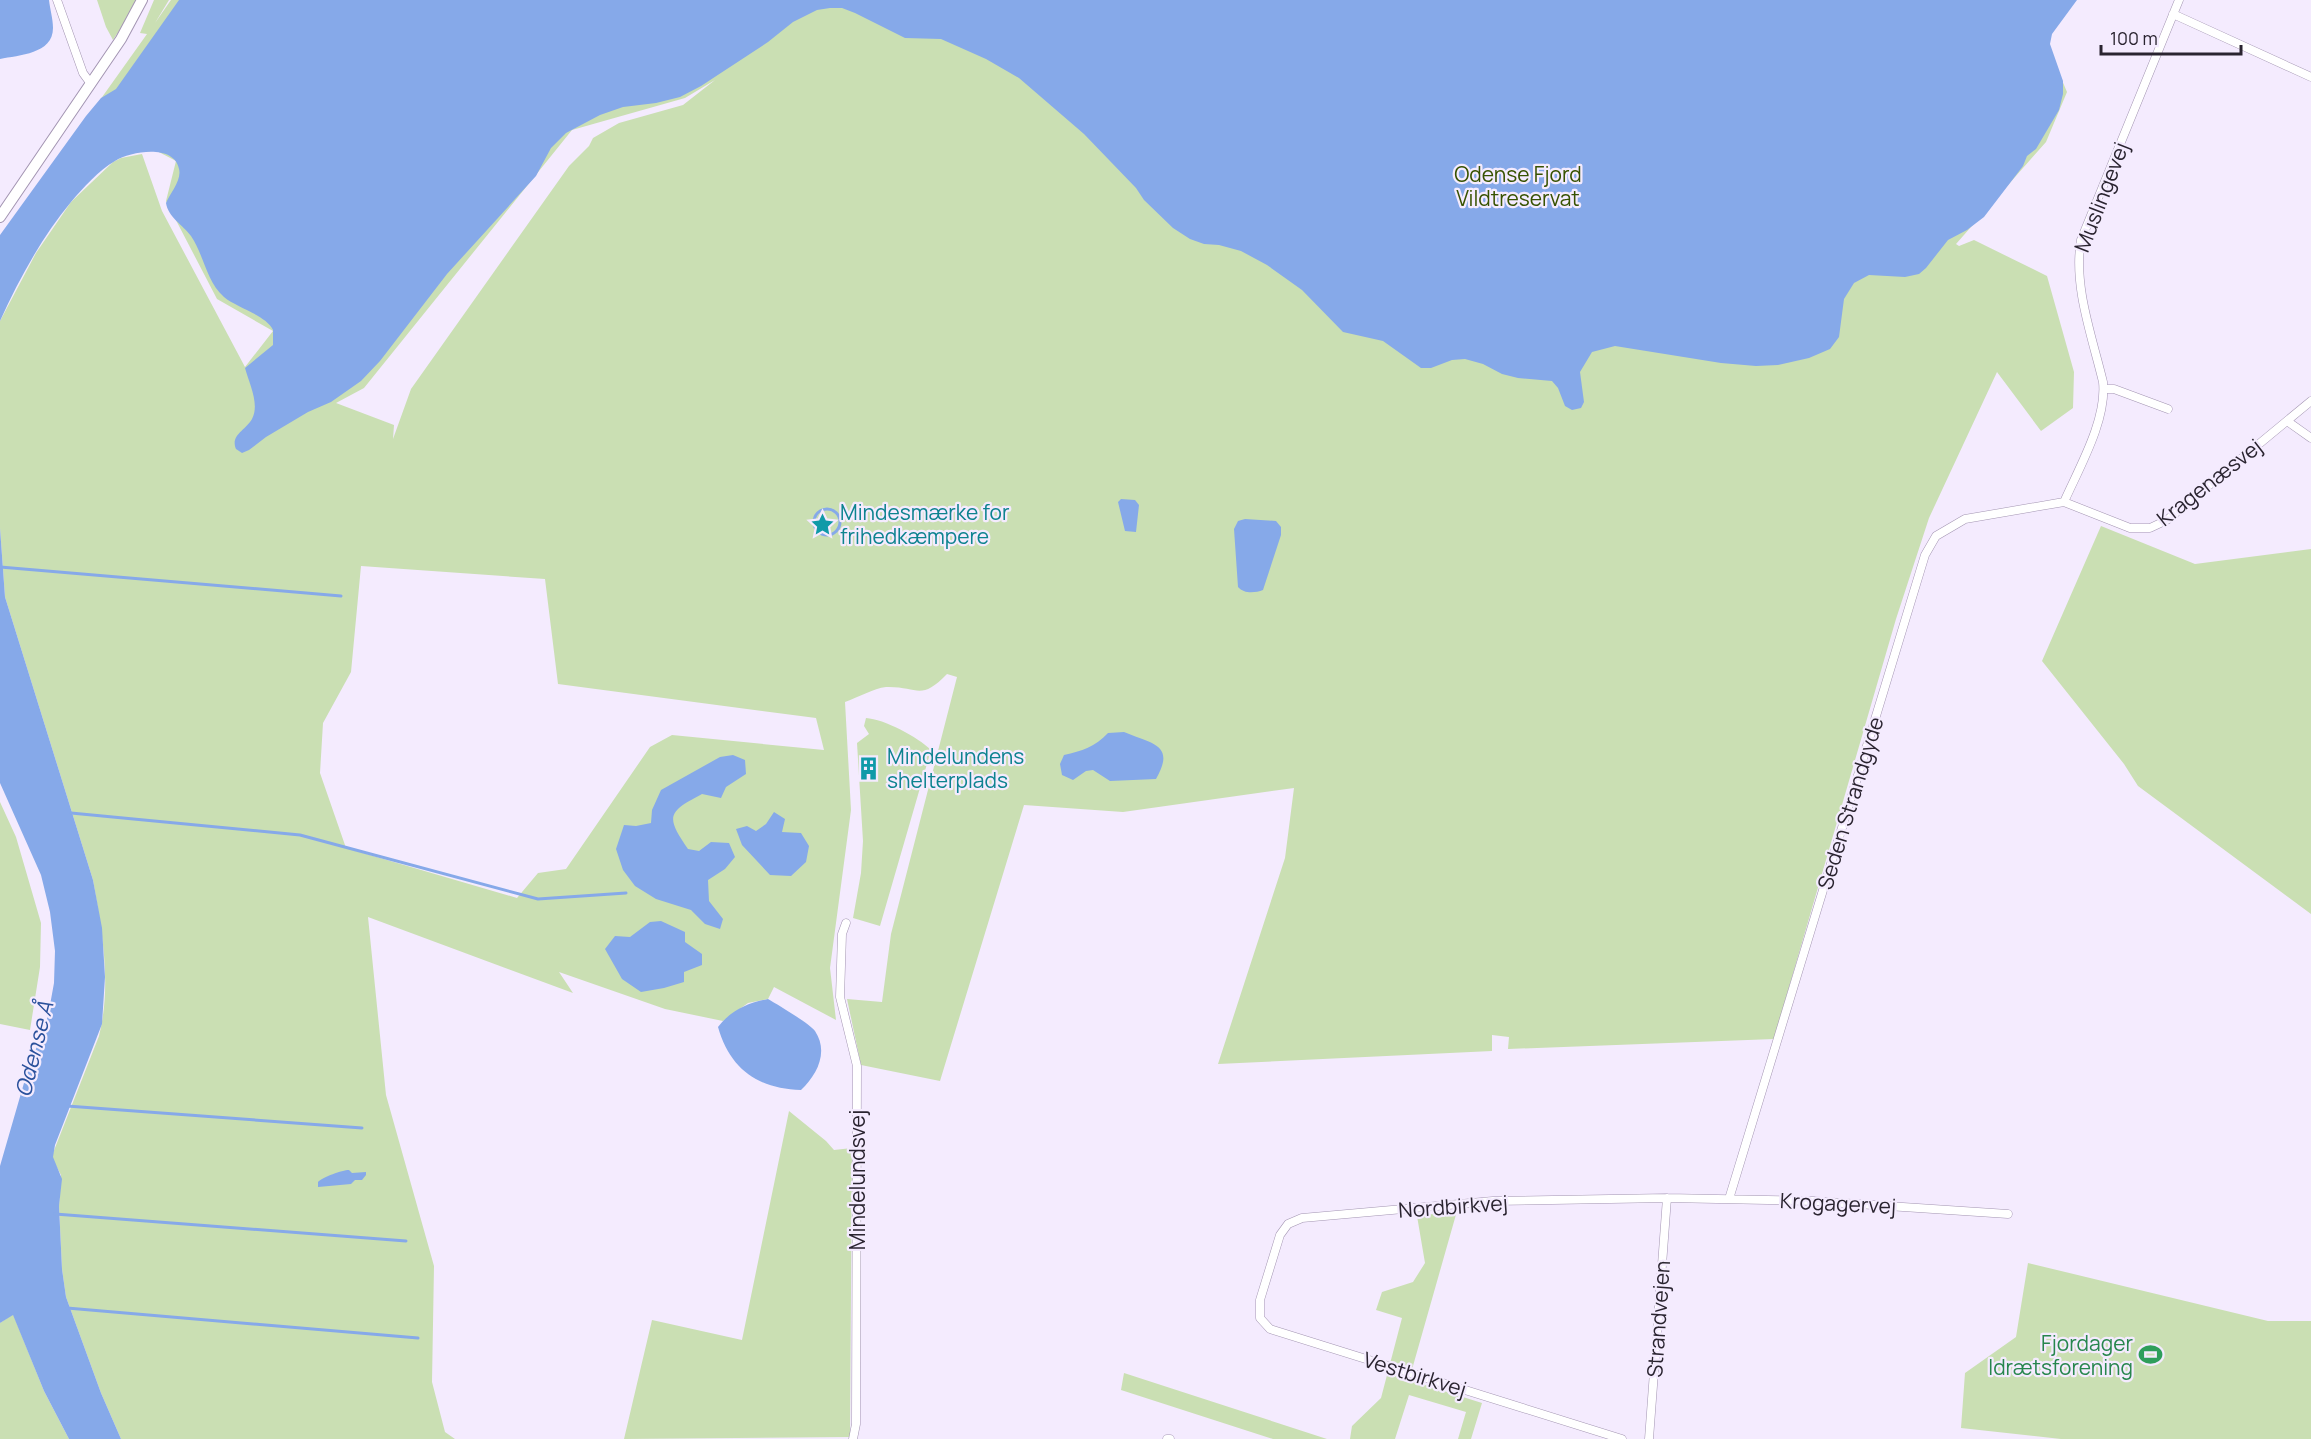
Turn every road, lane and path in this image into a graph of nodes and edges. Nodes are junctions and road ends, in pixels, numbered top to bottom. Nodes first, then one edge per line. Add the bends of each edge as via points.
1 (57, 0) edge
2 (142, 0) edge
3 (2179, 0) edge
4 (2173, 14) junction
5 (2311, 77) edge
6 (91, 84) junction
7 (0, 217) edge
8 (2104, 389) junction
9 (2311, 401) edge
10 (2168, 409) dead end
11 (2287, 421) junction
12 (2311, 438) edge
13 (2064, 502) junction
14 (846, 923) dead end
15 (1667, 1198) junction
16 (1729, 1199) junction
17 (2008, 1214) dead end
18 (1269, 1268) joint
19 (854, 1439) edge
20 (1622, 1439) edge
21 (1649, 1439) edge

1 - 6 street via 83,73
2 - 6 street
3 - 4 street, Muslingevej
4 - 5 street
4 - 8 street, Muslingevej via 2081,240 2077,260
6 - 7 street
8 - 10 street
8 - 13 street, Muslingevej via 2100,418
9 - 11 street, Kragenæsvej
11 - 12 street
11 - 13 street, Kragenæsvej via 2167,520 2150,528 2130,528
13 - 16 street, Seden Strandgyde via 1965,519 1936,536 1925,555
14 - 19 street, Mindelundsvej via 842,934 840,997 857,1066
15 - 16 street, Krogagervej
15 - 18 street, Nordbirkvej via 1493,1201 1302,1218 1288,1224 1280,1235
15 - 21 street, Strandvejen
16 - 17 street, Krogagervej via 1903,1205
18 - 20 street, Vestbirkvej via 1260,1300 1260,1318 1270,1329

